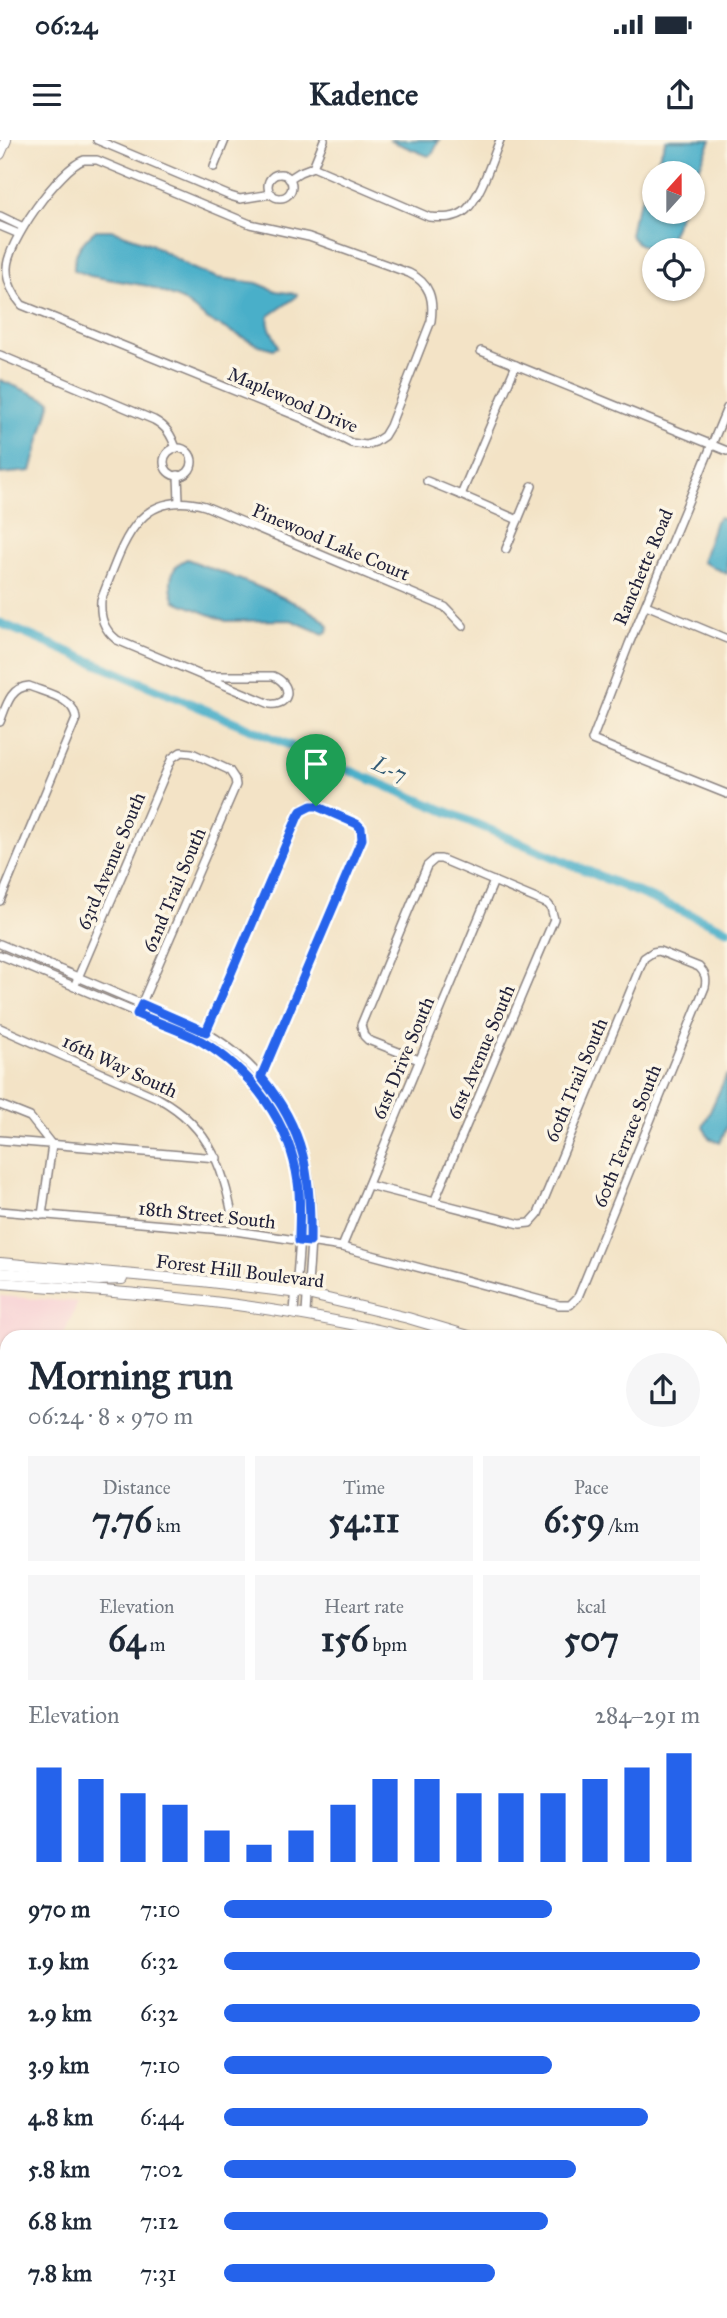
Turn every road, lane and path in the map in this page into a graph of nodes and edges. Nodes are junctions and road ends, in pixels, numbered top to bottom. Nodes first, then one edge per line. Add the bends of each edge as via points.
1 (6, 140) edge
2 (97, 140) edge
3 (225, 140) edge
4 (324, 140) edge
5 (500, 140) edge
6 (0, 154) edge
7 (214, 167) dead end
8 (313, 167) junction
9 (289, 179) junction
10 (272, 194) junction
11 (0, 216) edge
12 (0, 226) edge
13 (21, 230) junction
14 (481, 351) dead end
15 (0, 355) edge
16 (516, 365) junction
17 (727, 408) edge
18 (712, 445) junction
19 (176, 448) junction
20 (727, 451) edge
21 (178, 475) junction
22 (427, 481) dead end
23 (532, 485) dead end
24 (461, 495) junction
25 (179, 501) junction
26 (518, 520) junction
27 (506, 550) dead end
28 (646, 605) junction
29 (463, 626) dead end
30 (727, 639) edge
31 (203, 676) junction
32 (0, 722) edge
33 (235, 779) joint
34 (727, 794) edge
35 (494, 881) junction
36 (0, 901) edge
37 (0, 944) edge
38 (0, 956) edge
39 (705, 976) joint
40 (78, 977) junction
41 (74, 987) junction
42 (142, 1004) junction
43 (137, 1014) junction
44 (0, 1028) edge
45 (206, 1032) junction
46 (202, 1042) junction
47 (419, 1060) junction
48 (261, 1077) junction
49 (256, 1088) junction
50 (0, 1105) edge
51 (0, 1140) edge
52 (52, 1145) junction
53 (302, 1151) junction
54 (291, 1154) junction
55 (217, 1158) junction
56 (368, 1185) junction
57 (434, 1202) junction
58 (0, 1211) edge
59 (42, 1215) junction
60 (234, 1231) junction
61 (299, 1241) junction
62 (310, 1242) junction
63 (342, 1247) junction
64 (0, 1263) edge
65 (0, 1273) edge
66 (132, 1275) junction
67 (0, 1283) edge
68 (295, 1293) junction
69 (307, 1294) junction
70 (570, 1305) joint
71 (294, 1312) junction
72 (306, 1314) junction
73 (376, 1330) edge
74 (448, 1330) edge

1 - 6 main road
2 - 10 street via 230,196
3 - 7 street
4 - 8 street
5 - 8 street via 466,210 443,219
8 - 9 street
9 - 10 street via 289,194 282,198
9 - 10 street via 283,175 271,178 268,187
11 - 13 street
12 - 13 street
13 - 13 street, Maplewood Drive via 6,267 22,305 302,418 351,443 366,445 388,431 431,321 429,290 409,273 309,237 250,224 97,160 73,165
14 - 16 street
15 - 19 street via 164,425
16 - 18 street
16 - 24 street
17 - 18 street, Ranchette Road
18 - 20 street
18 - 28 street, Ranchette Road
19 - 21 street via 166,454 164,463
19 - 21 street via 185,450 192,461 187,472
21 - 25 street
22 - 24 street
23 - 26 street
24 - 26 street
25 - 29 street, Pinewood Lake Court via 205,506 445,607
25 - 31 street via 153,509 129,531 100,610 108,633 117,640
26 - 27 street
28 - 30 street
28 - 34 street, Ranchette Road via 592,740
31 - 31 street via 270,704 277,705 287,693 283,680 273,676
32 - 36 street via 11,696 18,688 29,686 66,701 74,708 76,719
33 - 40 street, 63rd Avenue South via 229,770 192,753 181,752 172,758
33 - 42 street, 62nd Trail South
35 - 47 street, 61st Drive South
35 - 47 street via 446,860 435,859 426,866 362,1020 368,1040
35 - 57 street, 61st Avenue South via 548,904 554,913 553,924
37 - 40 street
38 - 41 street
39 - 57 street, 60th Trail South via 699,967 664,952 644,958 538,1214 530,1223
39 - 70 street, 60th Terrace South via 705,987 578,1297
40 - 41 street, 63rd Avenue South
40 - 42 street
41 - 43 street
42 - 43 street, 62nd Trail South
42 - 45 street
43 - 46 street
44 - 55 street, 16th Way South via 163,1100 191,1122
45 - 46 street
45 - 48 street
45 - 48 street via 298,816 306,807 316,806 353,821 361,828 362,839
46 - 49 street via 237,1067
47 - 56 street, 61st Drive South
48 - 49 street
48 - 53 street via 290,1121
49 - 54 street via 281,1126
50 - 52 street via 30,1117
51 - 52 street
52 - 55 street
52 - 59 street
53 - 54 street
53 - 62 street via 311,1194
54 - 61 street via 300,1195
55 - 60 street, 16th Way South
56 - 57 street
56 - 63 street, 61st Drive South
58 - 59 street, 18th Street South
59 - 60 street, 18th Street South
60 - 61 street, 18th Street South
61 - 62 street, 18th Street South
61 - 68 street
62 - 63 street, 18th Street South
62 - 69 street
63 - 70 street, 18th Street South via 559,1306
64 - 66 main road, Forest Hill Boulevard
65 - 66 main road via 99,1280
66 - 68 main road, Forest Hill Boulevard
67 - 71 main road, Forest Hill Boulevard
68 - 69 main road, Forest Hill Boulevard
68 - 71 street
69 - 72 street
69 - 74 main road, Forest Hill Boulevard
71 - 72 main road, Forest Hill Boulevard
72 - 73 main road, Forest Hill Boulevard

